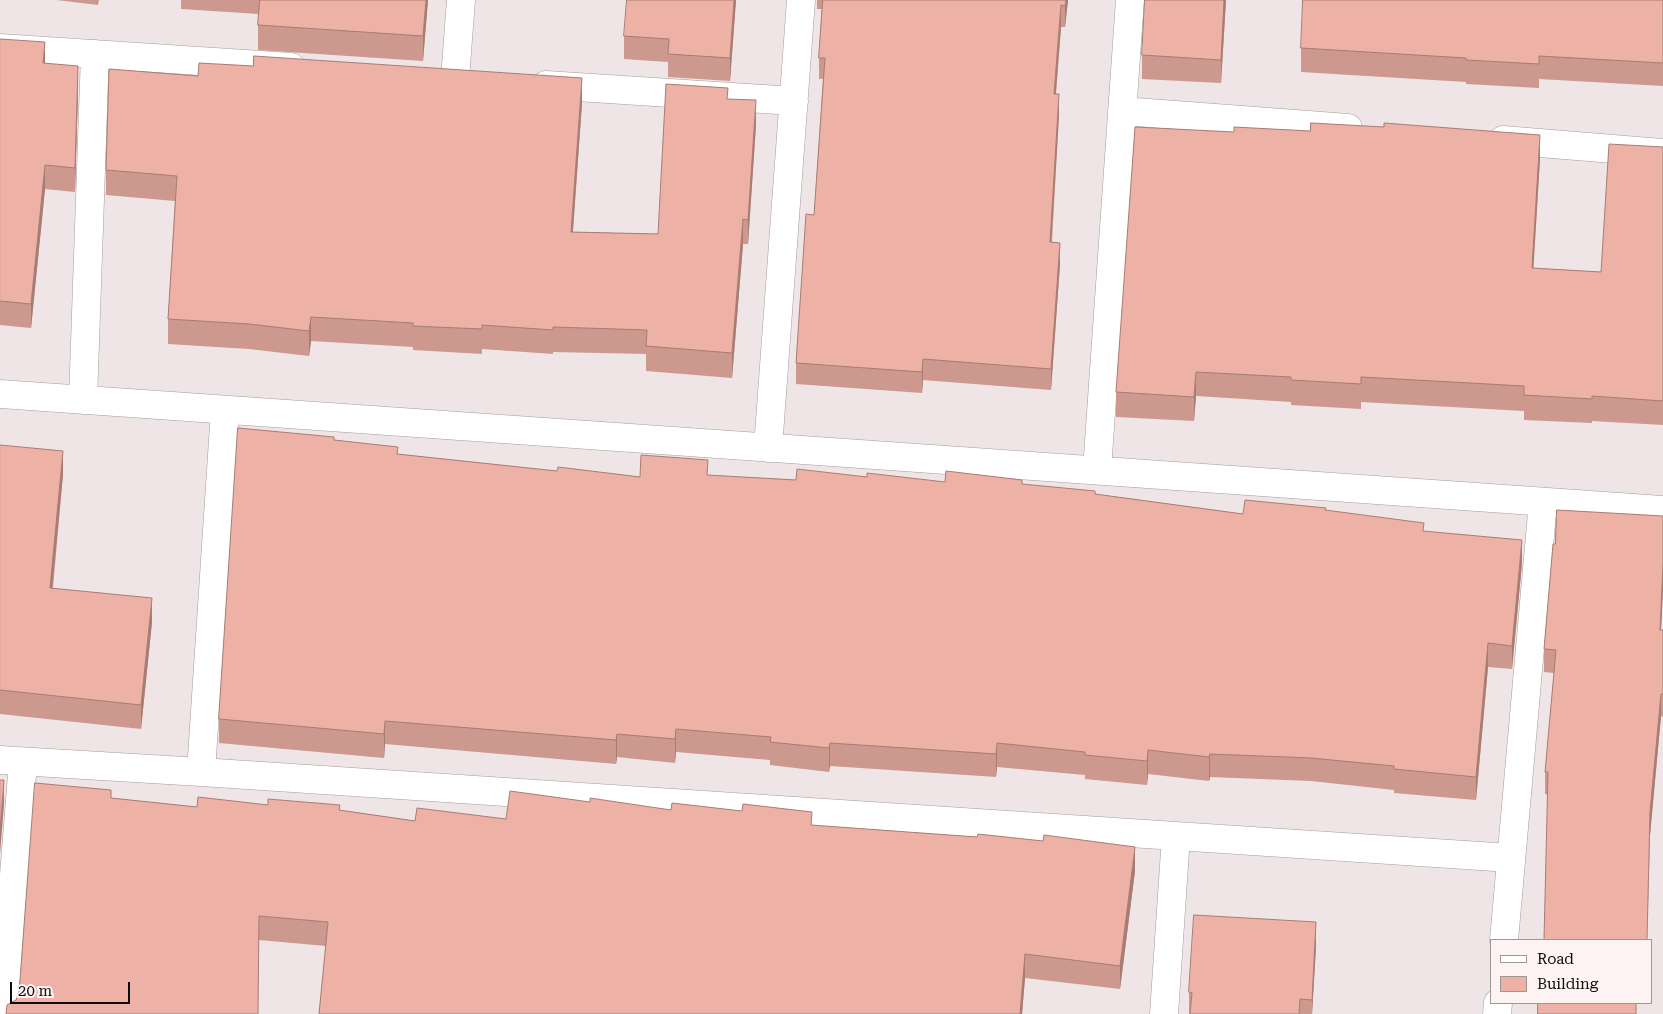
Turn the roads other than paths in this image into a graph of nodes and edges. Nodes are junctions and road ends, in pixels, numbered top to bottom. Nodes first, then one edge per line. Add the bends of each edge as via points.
1 (461, 0) edge
2 (802, 0) edge
3 (1130, 0) edge
4 (0, 48) edge
5 (95, 54) junction
6 (319, 69) edge
7 (426, 77) edge
8 (525, 83) edge
9 (794, 101) junction
10 (1122, 111) junction
11 (1368, 130) edge
12 (1476, 138) edge
13 (1663, 152) edge
14 (0, 394) edge
15 (83, 400) junction
16 (225, 410) junction
17 (768, 448) junction
18 (1097, 470) junction
19 (1543, 502) junction
20 (1663, 510) edge
21 (12, 761) edge
22 (201, 772) junction
23 (1176, 836) junction
24 (1511, 858) junction
25 (1504, 939) edge
26 (3, 1014) edge
27 (1164, 1014) edge

1 - 7 street via 465,79
2 - 9 street
3 - 10 street
4 - 5 street
5 - 6 street
5 - 15 street
8 - 9 street
9 - 17 street
10 - 11 street
10 - 18 street
12 - 13 street
14 - 15 street
15 - 16 street
16 - 17 street
16 - 22 street
17 - 18 street
18 - 19 street
19 - 20 street
19 - 24 street
21 - 22 street
21 - 26 street
22 - 23 street
23 - 24 street
23 - 27 street
24 - 25 street

